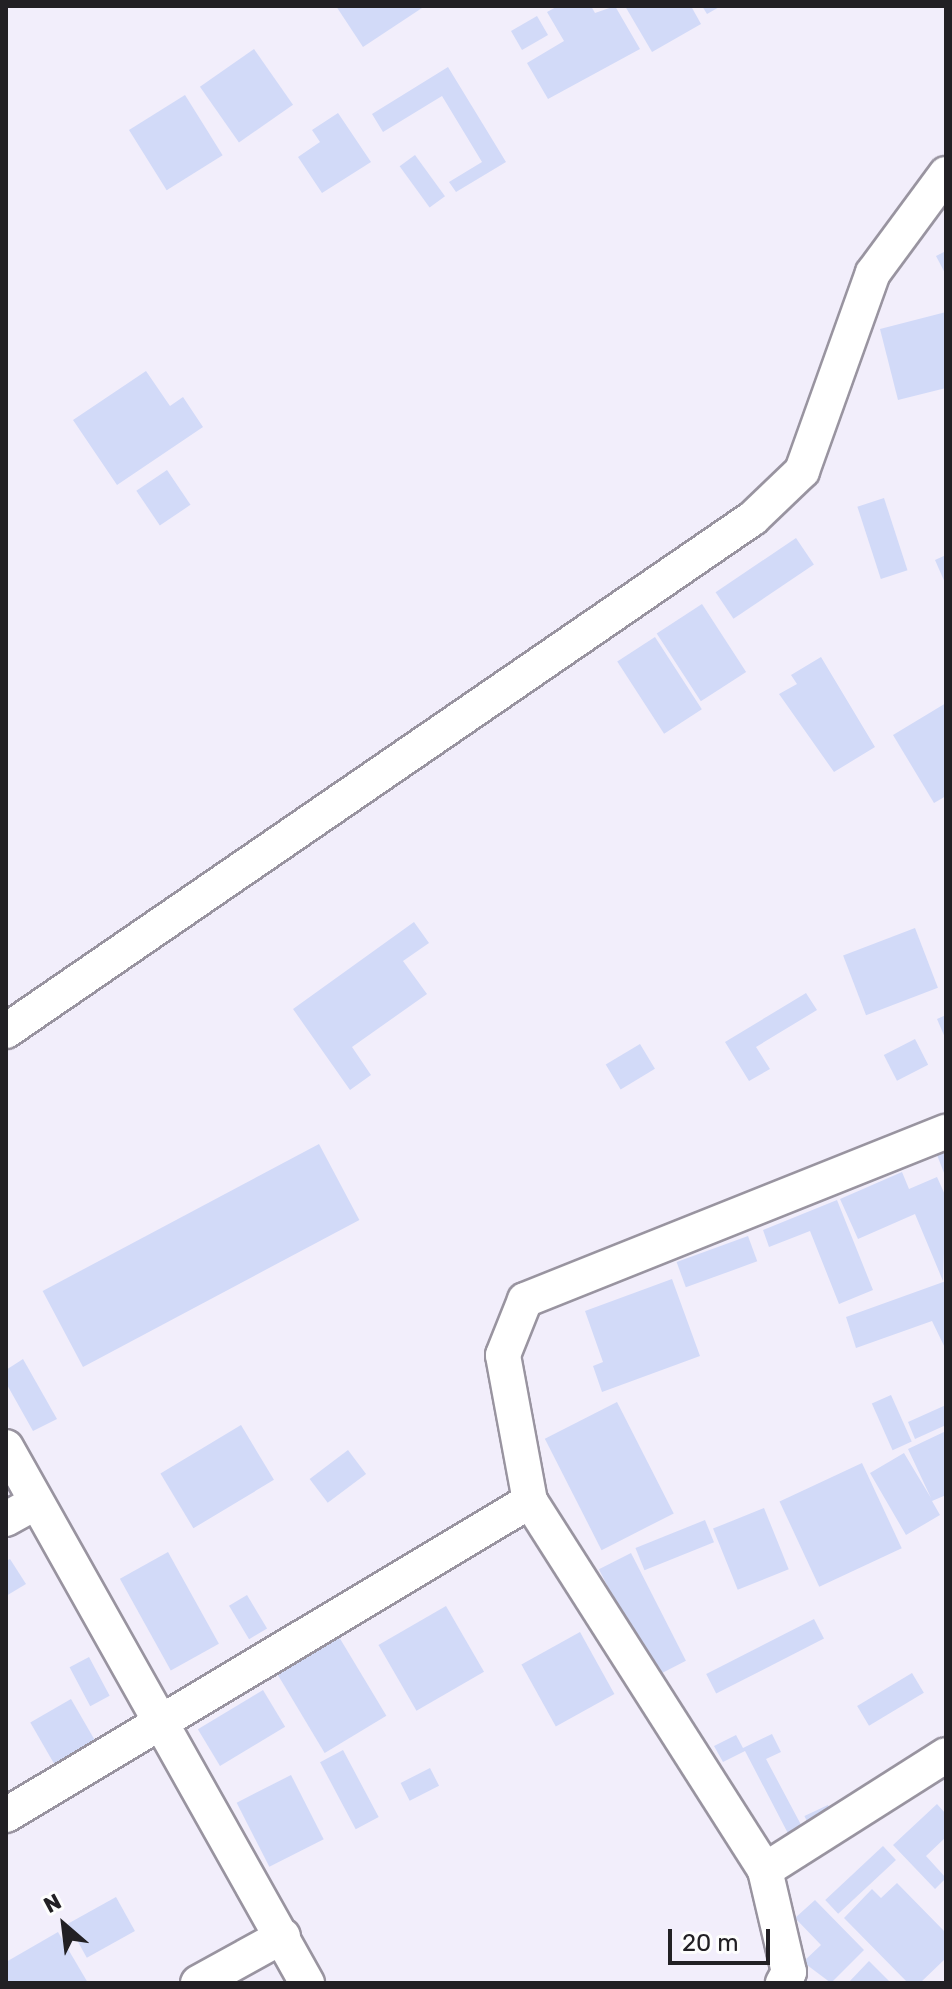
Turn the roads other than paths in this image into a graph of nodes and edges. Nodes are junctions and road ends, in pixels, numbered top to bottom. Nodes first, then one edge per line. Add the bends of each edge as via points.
1 (946, 174) edge
2 (6, 1031) edge
3 (946, 1132) edge
4 (6, 1447) edge
5 (530, 1501) junction
6 (20, 1511) edge
7 (164, 1727) junction
8 (944, 1763) edge
9 (6, 1815) edge
10 (765, 1870) junction
11 (283, 1936) junction
12 (198, 1983) edge
13 (307, 1983) edge
14 (783, 1983) edge

1 - 2 street via 873,273 802,471 753,518
3 - 5 street via 525,1300 503,1355
4 - 6 street
5 - 7 street
5 - 10 street
6 - 7 street
7 - 9 street
7 - 11 street
8 - 10 street
10 - 14 street via 789,1972
11 - 12 street
11 - 13 street

